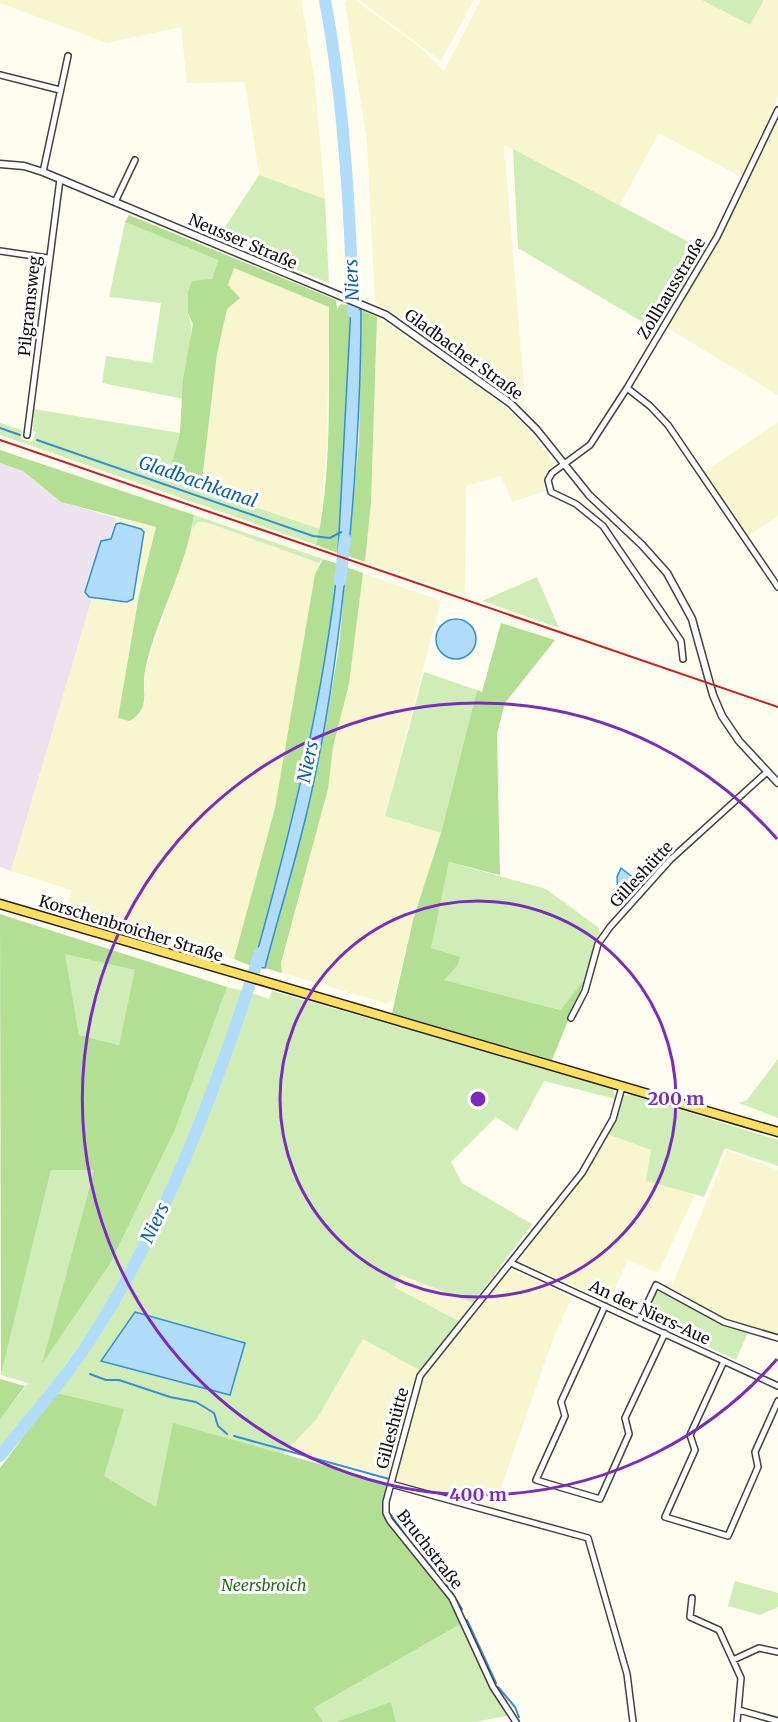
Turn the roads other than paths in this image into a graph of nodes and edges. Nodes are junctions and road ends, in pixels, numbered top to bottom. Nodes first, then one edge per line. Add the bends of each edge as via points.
1 (68, 56) dead end
2 (0, 75) edge
3 (60, 90) junction
4 (778, 110) edge
5 (135, 160) dead end
6 (0, 164) edge
7 (43, 172) junction
8 (60, 179) junction
9 (115, 202) junction
10 (0, 251) edge
11 (48, 258) junction
12 (361, 304) joint
13 (627, 388) junction
14 (27, 435) dead end
15 (564, 465) junction
16 (778, 571) edge
17 (771, 576) junction
18 (778, 587) edge
19 (683, 659) dead end
20 (767, 772) junction
21 (778, 783) edge
22 (0, 904) edge
23 (571, 1018) dead end
24 (622, 1087) junction
25 (778, 1132) edge
26 (511, 1263) junction
27 (605, 1306) junction
28 (639, 1321) junction
29 (664, 1333) junction
30 (778, 1338) edge
31 (724, 1360) junction
32 (778, 1386) edge
33 (778, 1401) edge
34 (391, 1484) junction
35 (692, 1598) dead end
36 (778, 1652) edge
37 (733, 1660) junction
38 (739, 1710) junction
39 (778, 1721) edge
40 (516, 1722) edge
41 (633, 1722) edge
42 (737, 1722) edge

1 - 3 street
2 - 3 street
3 - 7 street
4 - 13 street, Zollhausstraße via 717,237
5 - 9 street
6 - 7 street, Neusser Straße
7 - 8 street, Neusser Straße
8 - 9 street, Neusser Straße
8 - 11 street, Pilgramsweg
9 - 12 street, Neusser Straße
10 - 11 street
11 - 14 street, Pilgramsweg
12 - 15 street, Gladbacher Straße via 401,324 510,403
13 - 15 street, Zollhausstraße via 590,445
13 - 17 street via 668,425
15 - 19 street via 549,477 550,491 584,510 608,532 681,641
15 - 20 street, Gladbacher Straße via 677,587 692,619 719,709 736,737
16 - 17 street
17 - 18 street
20 - 21 street, Gladbacher Straße
20 - 23 street, Gilleshütte via 670,860 610,927 597,946 585,991
22 - 24 main road, Korschenbroicher Straße
24 - 25 main road, Korschenbroicher Straße
24 - 26 street, Gilleshütte via 613,1119 585,1169
26 - 27 street, An der Niers-Aue
26 - 34 street, Gilleshütte via 420,1376
27 - 28 street, An der Niers-Aue
27 - 29 street via 561,1402 566,1416 536,1480 600,1499 629,1434 626,1418
28 - 29 street, An der Niers-Aue
28 - 30 street via 656,1285 724,1322
29 - 31 street, An der Niers-Aue
31 - 32 street, An der Niers-Aue
31 - 33 street via 690,1435 695,1450 665,1517 728,1536 759,1467 755,1452
34 - 40 street, Bruchstraße via 386,1513 452,1598 493,1687
34 - 41 street, Gilleshütte via 588,1538 627,1674
35 - 37 street via 690,1617 718,1629
36 - 37 street via 759,1648
37 - 38 street via 741,1678
38 - 39 street
38 - 42 street

